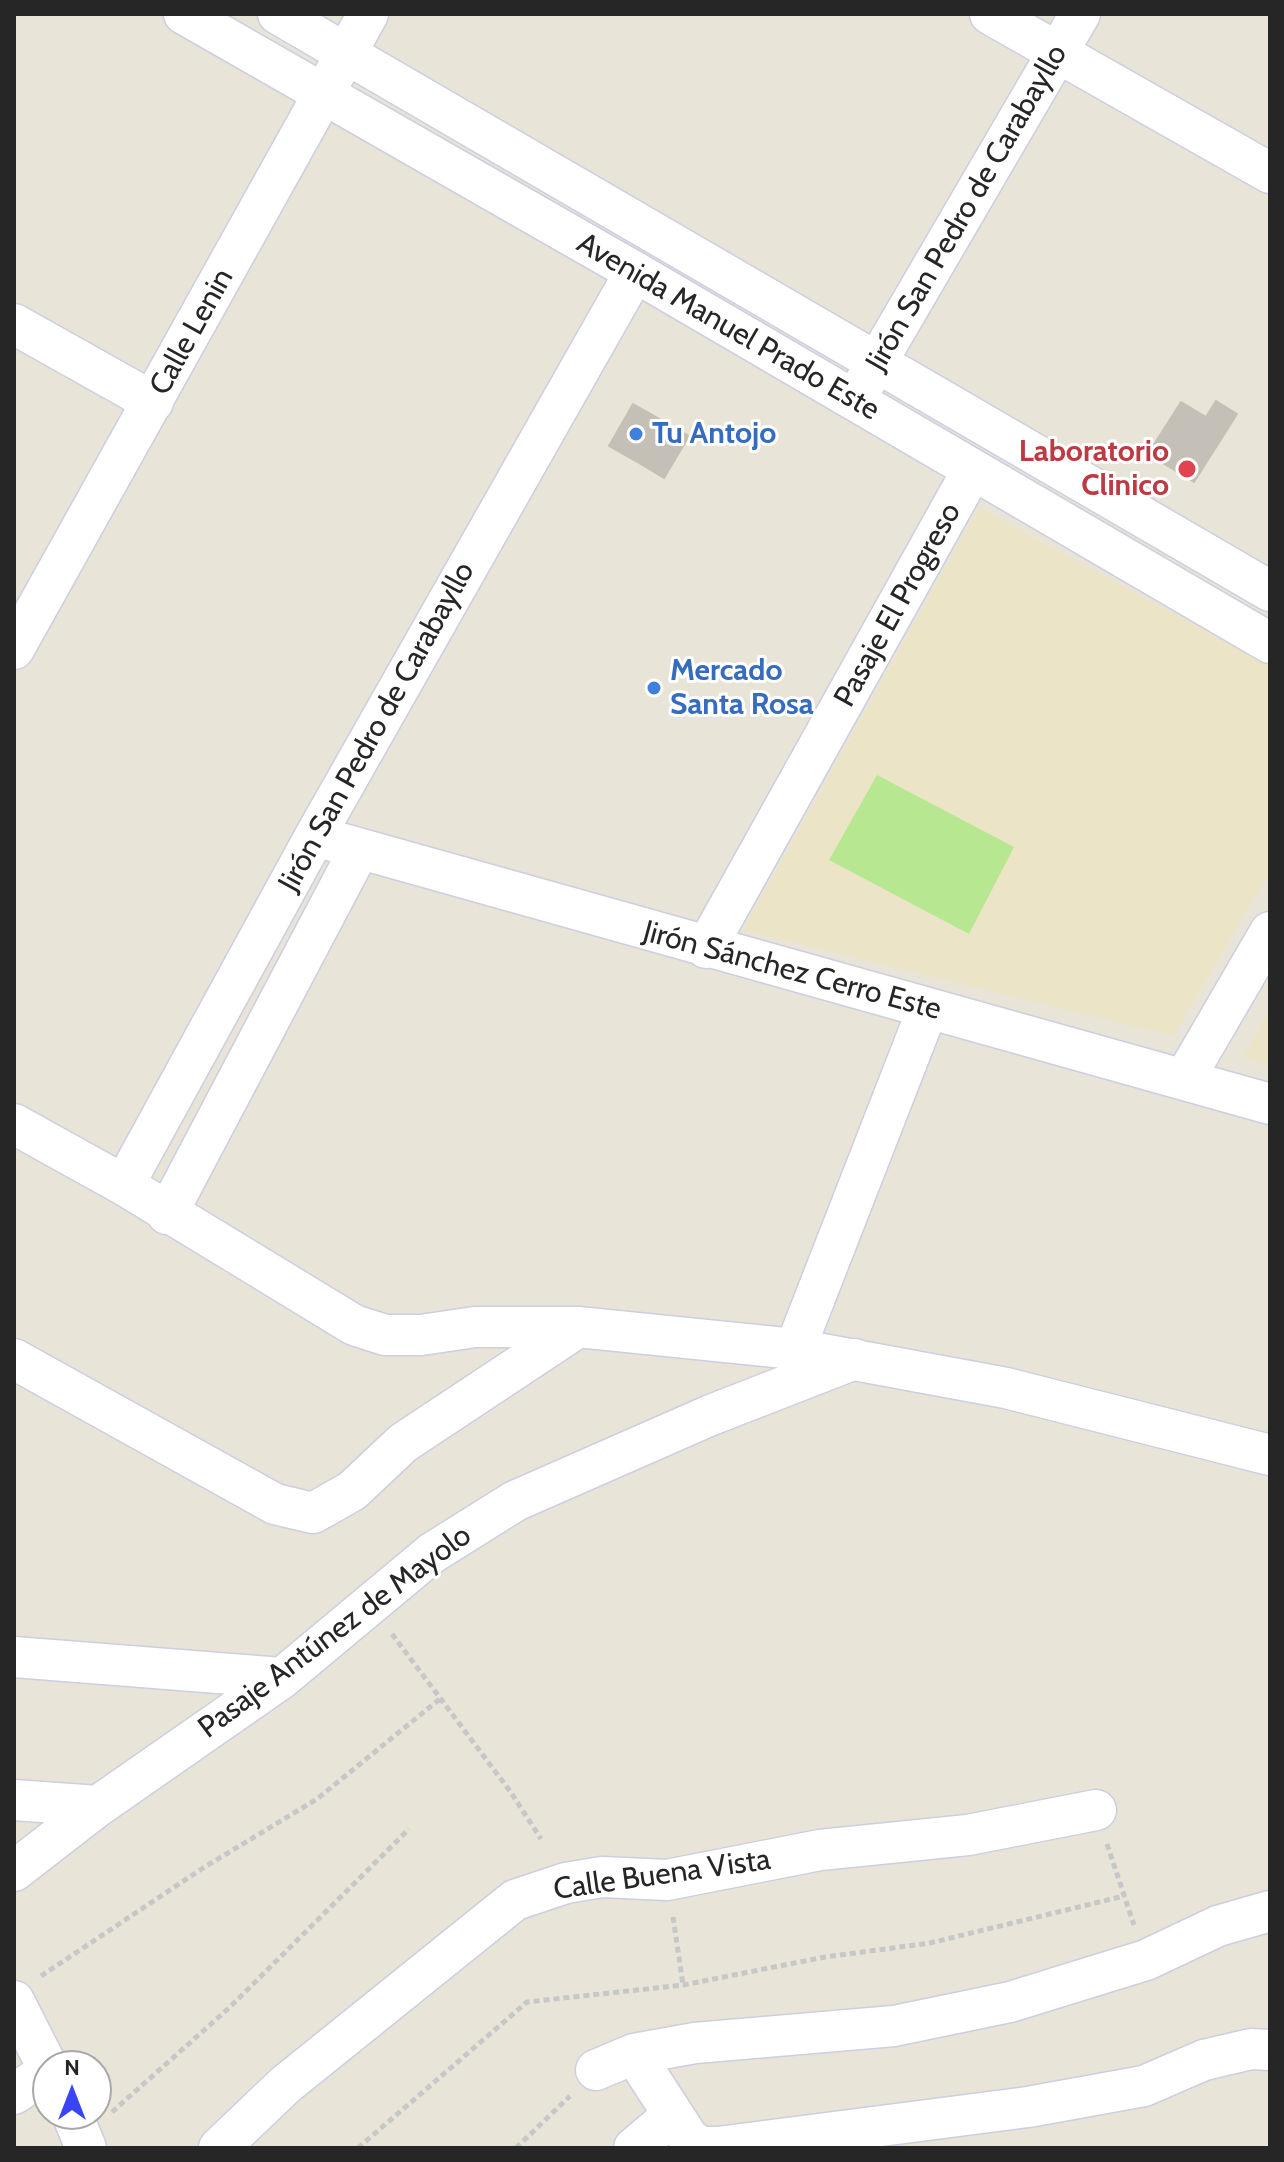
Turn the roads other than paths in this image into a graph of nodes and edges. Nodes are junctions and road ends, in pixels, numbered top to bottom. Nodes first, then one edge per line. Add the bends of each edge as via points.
1 (184, 14) edge
2 (278, 14) edge
3 (368, 14) edge
4 (990, 14) edge
5 (1080, 14) edge
6 (1058, 52) junction
7 (346, 54) junction
8 (325, 94) junction
9 (1270, 173) edge
10 (635, 272) junction
11 (14, 324) edge
12 (878, 363) junction
13 (153, 402) junction
14 (854, 402) junction
15 (972, 471) junction
16 (1270, 591) edge
17 (1270, 643) edge
18 (14, 649) edge
19 (315, 836) junction
20 (359, 850) junction
21 (1270, 932) edge
22 (706, 948) junction
23 (928, 1008) junction
24 (1185, 1078) junction
25 (1270, 1104) edge
26 (14, 1124) edge
27 (124, 1185) junction
28 (167, 1214) junction
29 (578, 1327) junction
30 (795, 1349) junction
31 (14, 1359) edge
32 (855, 1359) junction
33 (1270, 1455) edge
34 (14, 1657) edge
35 (282, 1678) junction
36 (14, 1800) edge
37 (98, 1806) junction
38 (1096, 1810) road end
39 (14, 1871) edge
40 (1270, 1911) edge
41 (27, 1989) edge
42 (43, 2050) edge
43 (1270, 2050) edge
44 (634, 2054) junction
45 (596, 2070) road end
46 (32, 2081) edge
47 (14, 2094) edge
48 (673, 2115) junction
49 (219, 2148) edge
50 (634, 2148) edge

1 - 8 street, Avenida Manuel Prado Este
2 - 7 street, Avenida Manuel Prado Este
3 - 7 street, Calle Lenin
4 - 6 street
5 - 6 street, Jirón San Pedro de Carabayllo
6 - 9 street
6 - 12 street, Jirón San Pedro de Carabayllo
7 - 8 street, Calle Lenin
7 - 12 street, Avenida Manuel Prado Este
8 - 10 street, Avenida Manuel Prado Este
8 - 13 street, Calle Lenin
10 - 14 street, Avenida Manuel Prado Este
10 - 19 street, Jirón San Pedro de Carabayllo
11 - 13 street
12 - 14 street, Jirón San Pedro de Carabayllo
12 - 16 street, Avenida Manuel Prado Este
13 - 18 street, Calle Lenin
14 - 15 street, Avenida Manuel Prado Este
15 - 17 street, Avenida Manuel Prado Este
15 - 22 street, Pasaje El Progreso
19 - 20 street, Jirón Sánchez Cerro Este
19 - 27 street, Jirón San Pedro de Carabayllo
20 - 22 street, Jirón Sánchez Cerro Este
20 - 28 street, Jirón San Pedro de Carabayllo
21 - 24 street
22 - 23 street, Jirón Sánchez Cerro Este
23 - 24 street, Jirón Sánchez Cerro Este
23 - 30 street
24 - 25 street, Jirón Sánchez Cerro Este
26 - 27 street
27 - 28 street
28 - 29 street via 354,1325 385,1335 475,1327
29 - 30 street
29 - 31 street via 403,1443 352,1491 313,1513 275,1504
30 - 32 street
32 - 33 street via 1006,1388
32 - 35 street, Pasaje Antúnez de Mayolo via 515,1501 432,1553
34 - 35 street
35 - 37 street, Pasaje Antúnez de Mayolo
36 - 37 street
37 - 39 street, Pasaje Antúnez de Mayolo
38 - 49 street, Calle Buena Vista via 968,1835 820,1850 667,1880 602,1877 515,1900 285,2085
40 - 44 street via 1218,1926 1146,1960 1010,2002 894,2026 695,2043
41 - 42 street
43 - 48 street via 1204,2060 1144,2086 1028,2107 718,2147 701,2147 689,2139
44 - 45 street
44 - 48 street
46 - 47 street
48 - 50 street

